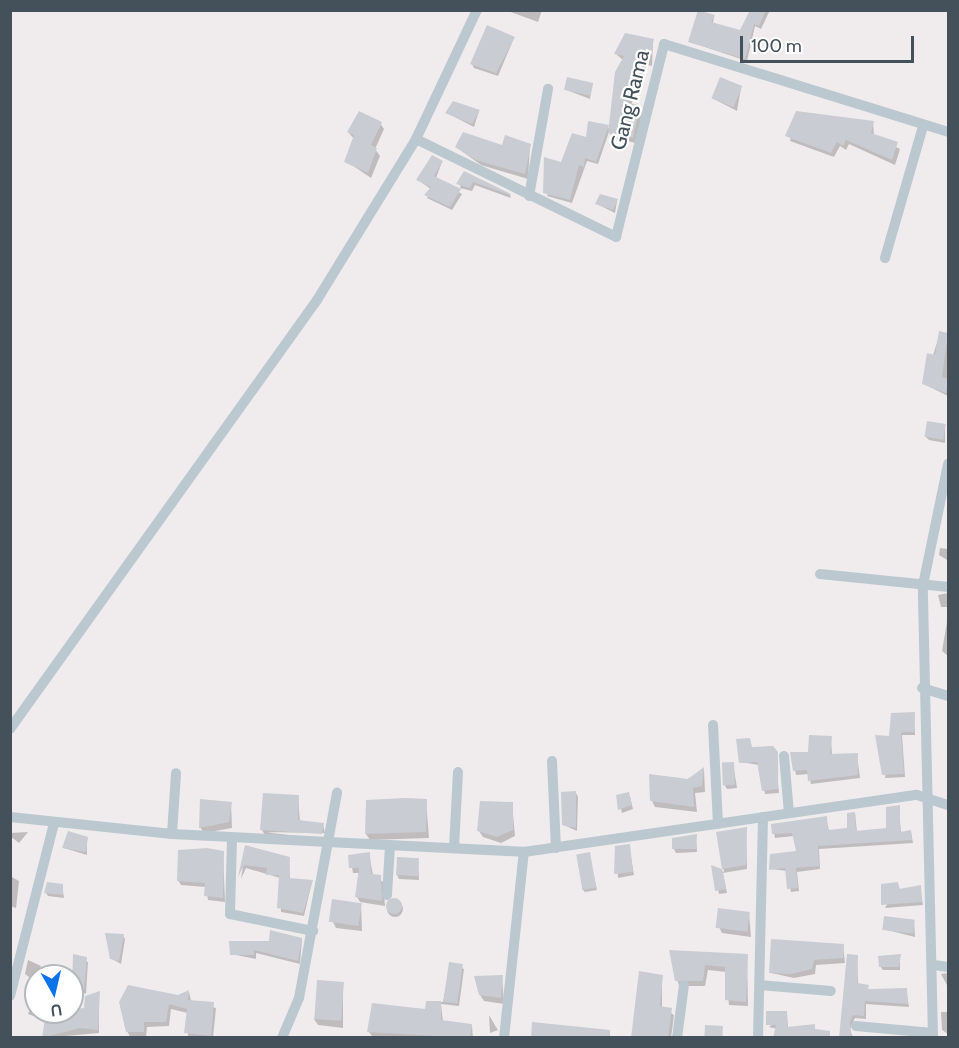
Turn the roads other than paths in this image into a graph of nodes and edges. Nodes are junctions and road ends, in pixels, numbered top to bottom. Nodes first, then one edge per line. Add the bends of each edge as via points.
1 (477, 10) edge
2 (548, 89) dead end
3 (923, 126) junction
4 (948, 132) edge
5 (416, 139) junction
6 (529, 196) junction
7 (885, 258) dead end
8 (948, 464) edge
9 (820, 574) dead end
10 (923, 585) junction
11 (948, 587) edge
12 (922, 688) junction
13 (948, 696) edge
14 (713, 725) dead end
15 (10, 729) edge
16 (784, 756) dead end
17 (552, 760) dead end
18 (458, 772) dead end
19 (176, 773) dead end
20 (337, 792) dead end
21 (932, 798) junction
22 (948, 805) edge
23 (789, 813) junction
24 (10, 817) edge
25 (763, 817) junction
26 (54, 824) junction
27 (718, 824) junction
28 (172, 834) junction
29 (232, 837) junction
30 (331, 841) junction
31 (390, 846) junction
32 (454, 848) junction
33 (556, 848) junction
34 (524, 852) junction
35 (387, 895) dead end
36 (313, 931) junction
37 (934, 965) junction
38 (948, 967) edge
39 (684, 984) dead end
40 (760, 985) junction
41 (831, 991) dead end
42 (10, 996) edge
43 (856, 1026) dead end
44 (933, 1035) edge
45 (282, 1038) edge
46 (504, 1038) edge
47 (677, 1038) edge
48 (758, 1038) edge

1 - 5 street
2 - 6 street
3 - 4 street, Gang Rama
3 - 6 street, Gang Rama via 664,44 621,235
3 - 7 street
5 - 6 street, Gang Rama
5 - 15 street via 270,371
8 - 10 street
9 - 10 street
10 - 11 street
10 - 12 street
12 - 13 street
12 - 21 street
14 - 27 street
16 - 23 street
17 - 33 street
18 - 32 street
19 - 28 street
20 - 30 street
21 - 22 street
21 - 23 street via 917,795
21 - 37 street
23 - 25 street
24 - 26 street
25 - 27 street
25 - 40 street
26 - 28 street
26 - 42 street
27 - 33 street
28 - 29 street
29 - 30 street
29 - 36 street via 230,914
30 - 31 street
30 - 36 street
31 - 32 street
31 - 35 street
32 - 34 street
33 - 34 street
34 - 46 street
36 - 45 street via 299,998
37 - 38 street
37 - 44 street
39 - 47 street
40 - 41 street
40 - 48 street
43 - 44 street

